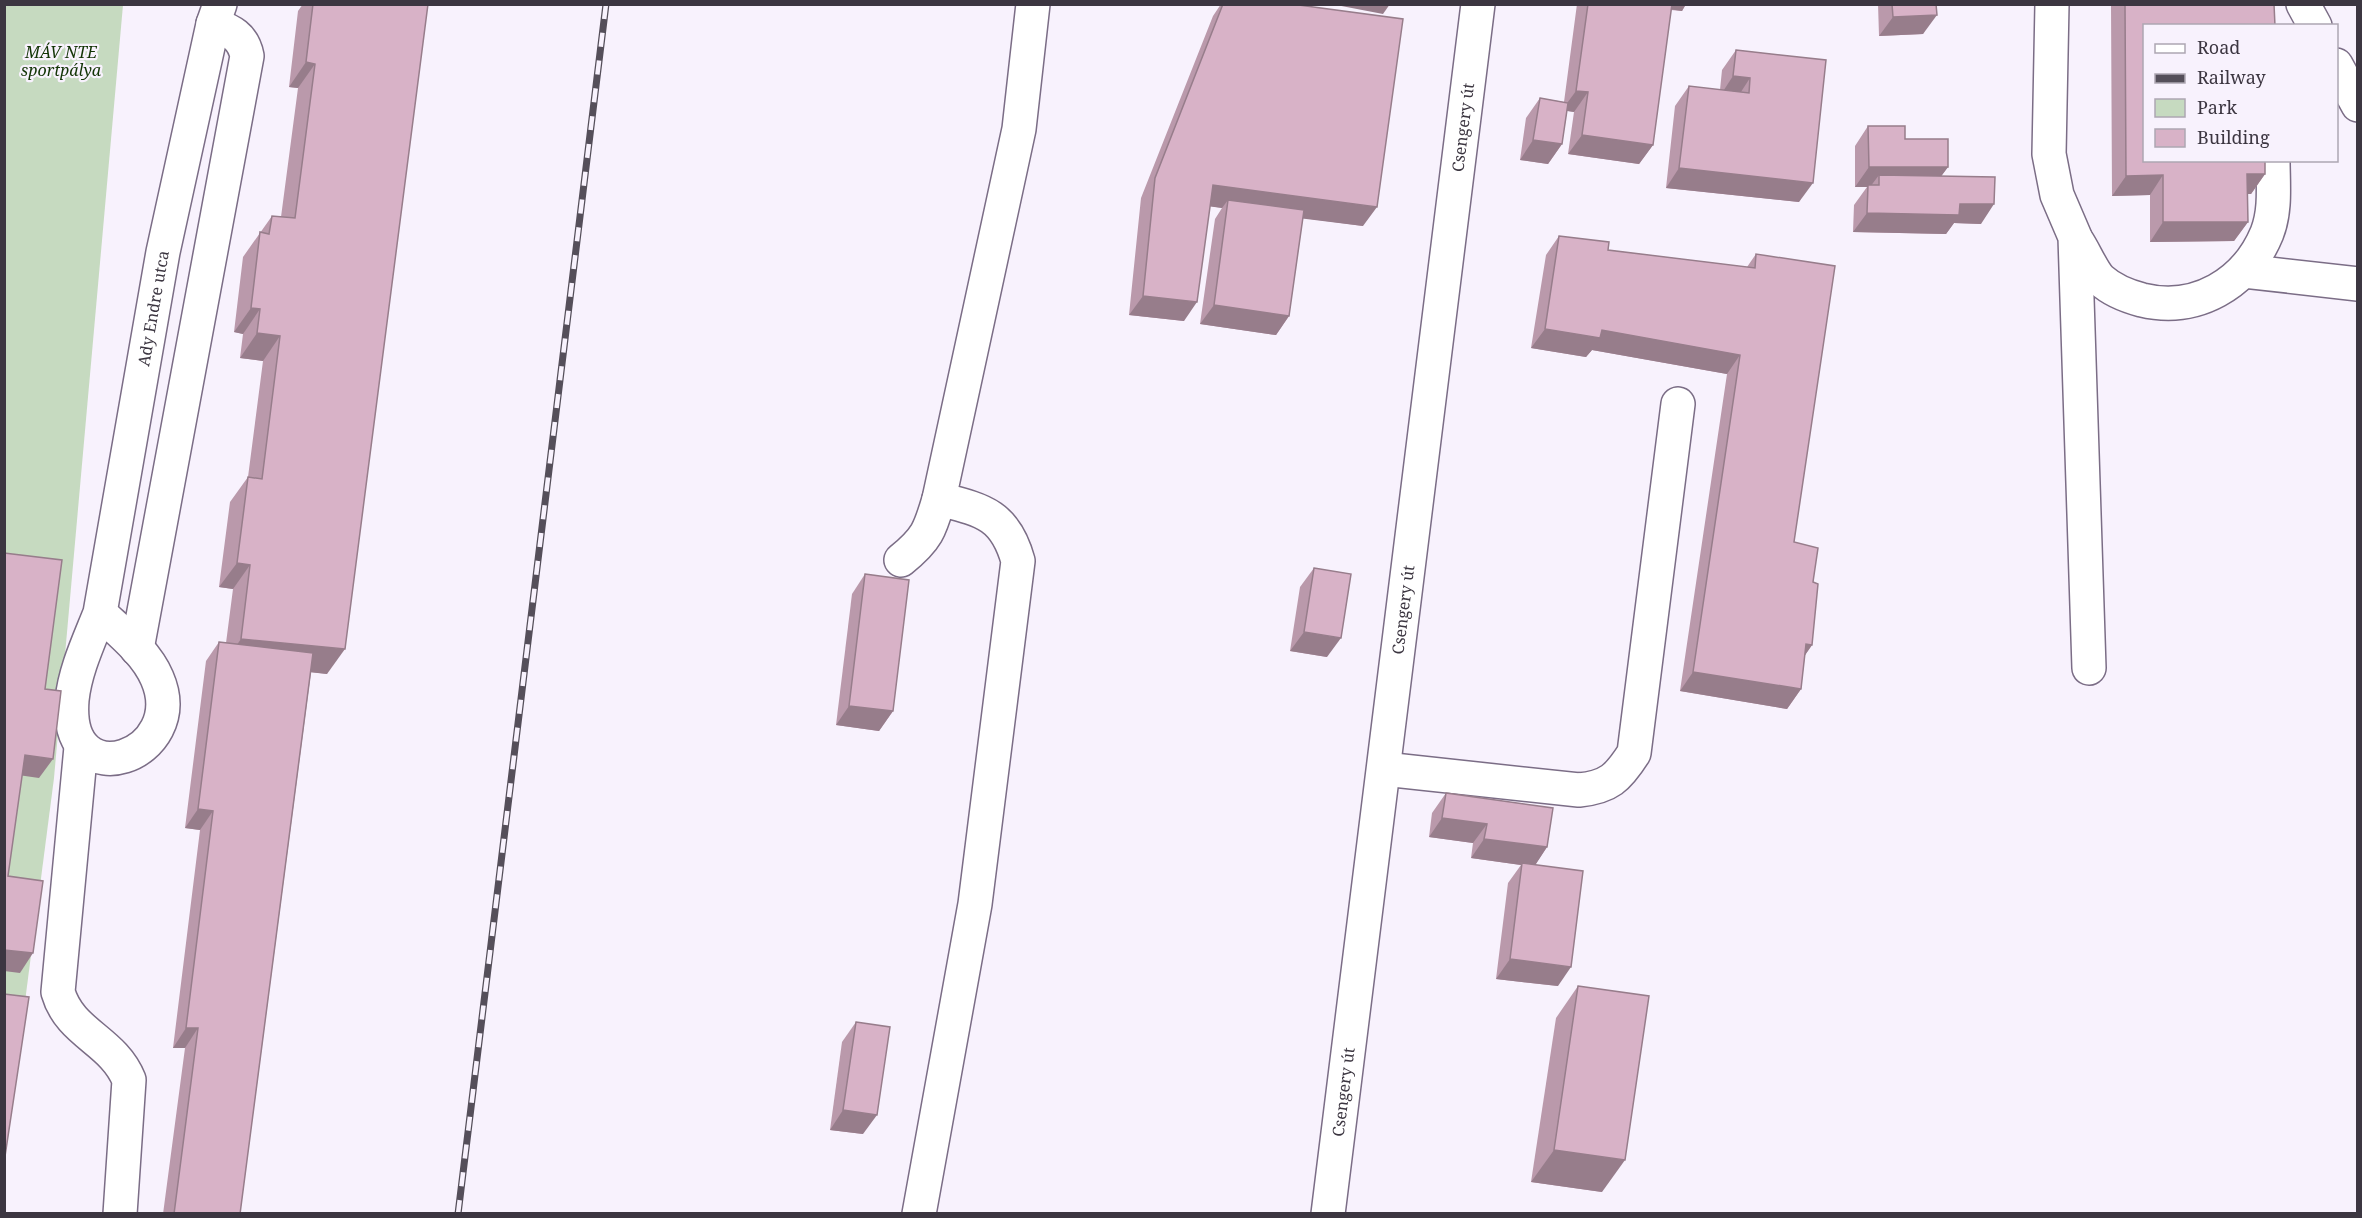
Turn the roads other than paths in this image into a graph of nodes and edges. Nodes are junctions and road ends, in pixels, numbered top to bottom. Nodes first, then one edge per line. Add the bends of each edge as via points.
1 (1033, 4) edge
2 (1478, 4) edge
3 (2052, 4) edge
4 (2303, 4) edge
5 (217, 14) edge
6 (2314, 24) edge
7 (2338, 67) edge
8 (2358, 105) edge
9 (2273, 162) edge
10 (2075, 237) junction
11 (2244, 271) junction
12 (2358, 284) edge
13 (1678, 404) dead end
14 (939, 499) junction
15 (901, 560) dead end
16 (100, 613) junction
17 (137, 649) junction
18 (2089, 668) dead end
19 (81, 747) junction
20 (1384, 769) junction
21 (120, 1214) edge
22 (919, 1214) edge
23 (1328, 1214) edge

1 - 14 main road via 1019,129
2 - 20 main road, Csengery út
3 - 10 main road via 2049,154 2057,195
4 - 6 main road
5 - 16 main road, Ady Endre utca via 163,252
5 - 17 main road via 241,38 247,56
7 - 8 main road
9 - 11 main road via 2273,213 2267,234
10 - 11 main road via 2098,278 2114,290 2157,304 2197,300
10 - 18 main road
11 - 12 main road
13 - 20 main road via 1634,753 1624,767 1598,788 1579,790
14 - 15 main road via 930,529
14 - 22 main road via 978,509 999,522 1012,540 1018,561 975,904
16 - 17 main road
16 - 19 main road, Ady Endre utca via 83,655 72,699 73,723
17 - 19 main road via 157,677 162,693 160,724 154,735 139,749 117,758 105,759
19 - 21 main road via 58,992 63,1008 114,1055 129,1080
20 - 23 main road, Csengery út

